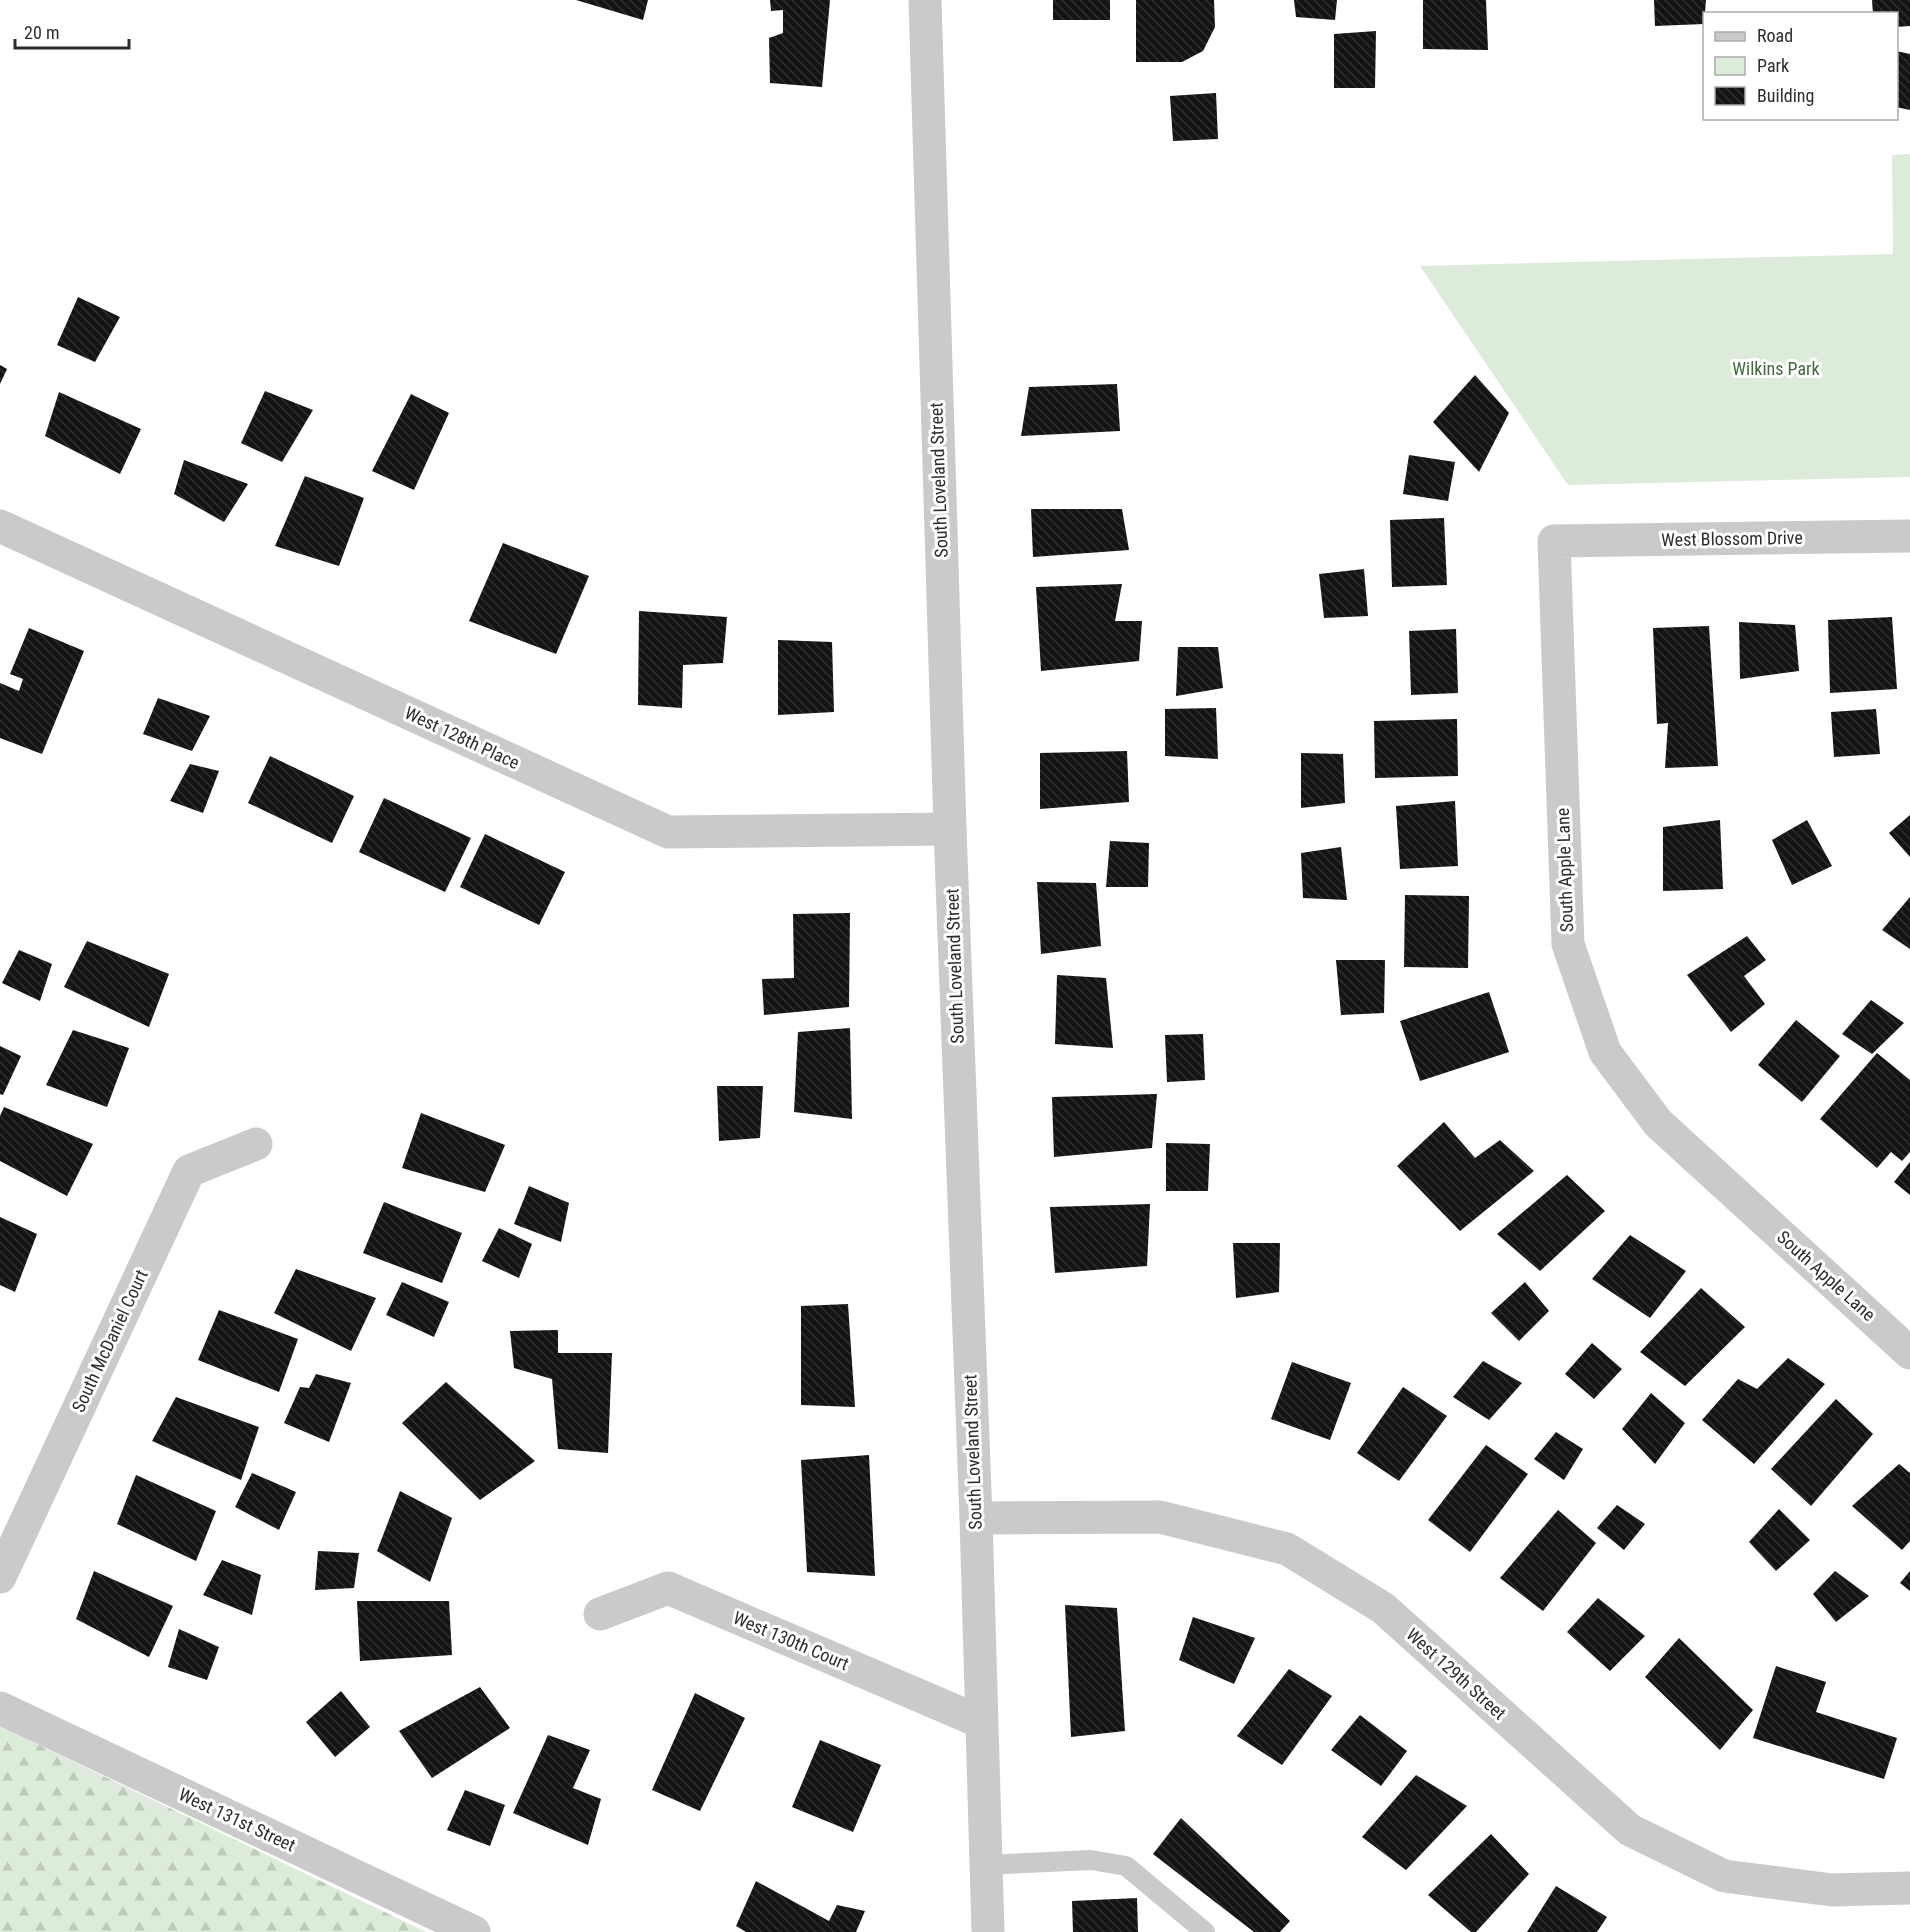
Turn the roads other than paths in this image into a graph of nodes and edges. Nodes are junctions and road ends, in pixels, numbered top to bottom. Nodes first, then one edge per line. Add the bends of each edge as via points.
1 (925, 0) edge
2 (0, 526) edge
3 (1910, 536) edge
4 (1554, 541) joint
5 (950, 829) junction
6 (256, 1144) dead end
7 (1910, 1353) edge
8 (976, 1518) junction
9 (0, 1576) edge
10 (600, 1614) dead end
11 (0, 1708) edge
12 (981, 1722) junction
13 (986, 1865) junction
14 (1910, 1888) edge
15 (474, 1932) edge
16 (988, 1932) edge
17 (1205, 1932) edge

1 - 5 street, South Loveland Street
2 - 5 street, West 128th Place via 668,832
3 - 4 street, West Blossom Drive
4 - 7 street, South Apple Lane via 1568,944 1605,1052 1658,1123
5 - 8 street, South Loveland Street
6 - 9 street, South McDaniel Court via 189,1171
8 - 12 street, South Loveland Street
8 - 14 street, West 129th Street via 1160,1517 1287,1549 1383,1608 1630,1830 1724,1875 1832,1890
10 - 12 street, West 130th Court via 668,1588
11 - 15 street, West 131st Street
12 - 13 street, South Loveland Street
13 - 16 street, South Loveland Street
13 - 17 lane via 1091,1860 1126,1866

